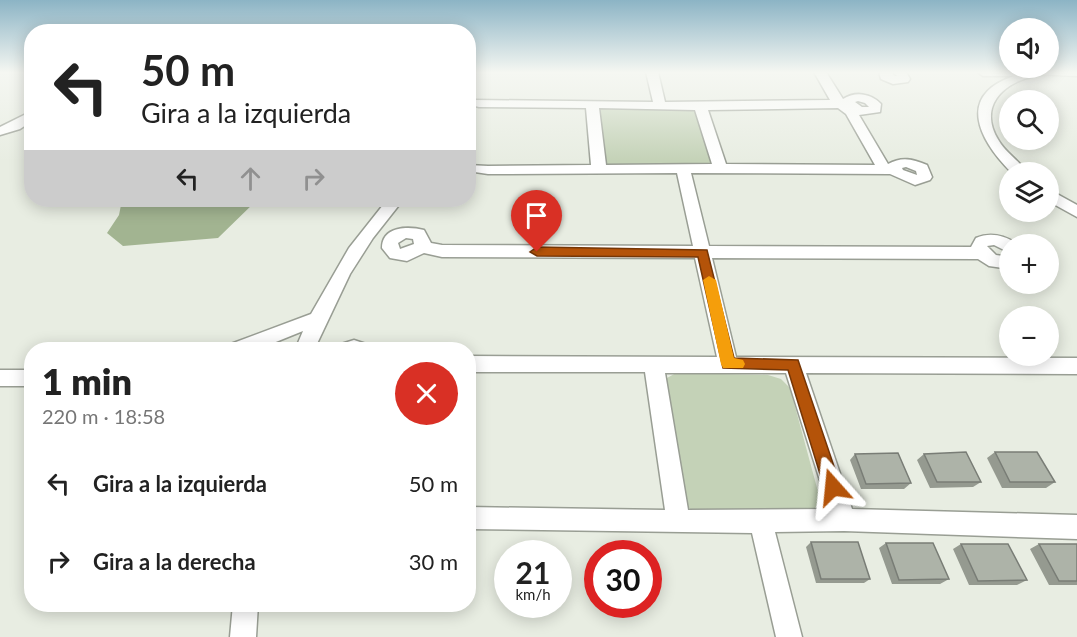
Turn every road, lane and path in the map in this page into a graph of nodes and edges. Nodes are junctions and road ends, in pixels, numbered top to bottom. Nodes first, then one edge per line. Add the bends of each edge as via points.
1 (659, 102) edge
2 (988, 102) edge
3 (844, 104) joint
4 (592, 105) junction
5 (476, 106) edge
6 (660, 106) junction
7 (700, 106) junction
8 (24, 120) edge
9 (0, 130) edge
10 (1009, 162) edge
11 (476, 168) edge
12 (683, 168) junction
13 (720, 168) junction
14 (599, 169) junction
15 (1059, 201) edge
16 (389, 207) edge
17 (1077, 212) edge
18 (999, 242) edge
19 (422, 248) dead end
20 (703, 253) junction
21 (981, 253) junction
22 (999, 262) edge
23 (316, 320) junction
24 (255, 342) edge
25 (307, 342) edge
26 (1077, 354) edge
27 (476, 364) edge
28 (728, 364) junction
29 (793, 364) junction
30 (654, 365) junction
31 (1077, 366) edge
32 (0, 378) edge
33 (24, 378) edge
34 (476, 518) edge
35 (844, 520) junction
36 (678, 522) junction
37 (761, 522) junction
38 (1077, 527) edge
39 (245, 612) edge
40 (243, 637) edge
41 (789, 637) edge

1 - 6 street
2 - 10 street via 983,122 986,131
3 - 7 street
3 - 13 street via 889,169
4 - 5 street
4 - 6 street
4 - 14 street
6 - 7 street
7 - 13 street
8 - 9 street
11 - 14 street
12 - 13 street
12 - 14 street
12 - 20 street
15 - 17 street
16 - 23 street via 358,245
18 - 21 street via 983,240 978,245
19 - 20 street
20 - 21 street
20 - 28 street
21 - 22 street
23 - 24 street
23 - 25 street
26 - 31 street
27 - 30 street
28 - 29 street
28 - 30 street
29 - 31 street
29 - 35 street
30 - 36 street
32 - 33 street
34 - 36 street
35 - 37 street
35 - 38 street
36 - 37 street
37 - 41 street
39 - 40 street

